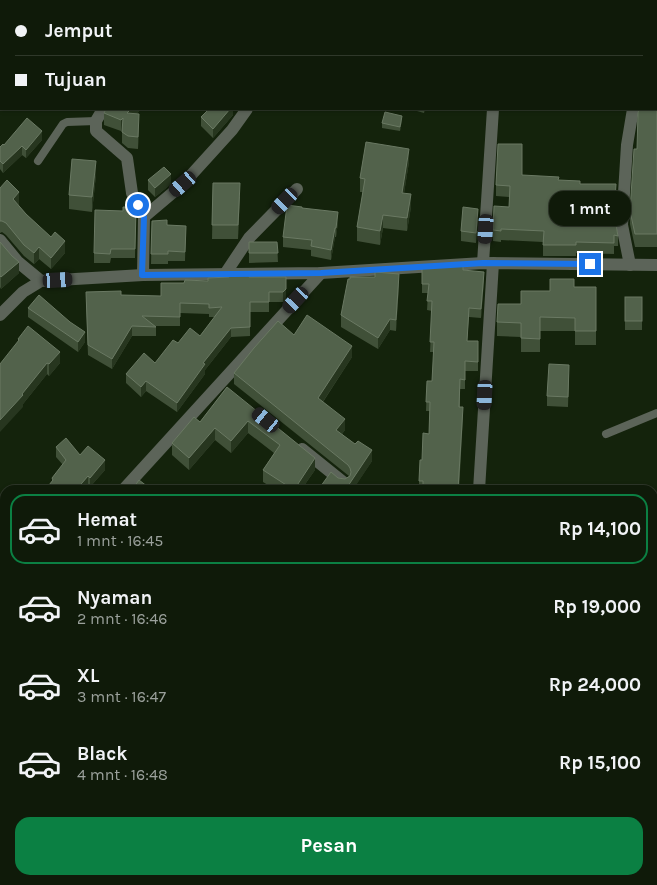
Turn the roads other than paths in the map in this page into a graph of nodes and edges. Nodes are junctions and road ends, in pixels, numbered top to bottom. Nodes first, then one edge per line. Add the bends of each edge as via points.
1 (102, 110) edge
2 (246, 110) edge
3 (493, 110) edge
4 (633, 110) edge
5 (96, 121) junction
6 (38, 161) dead end
7 (297, 189) dead end
8 (144, 217) junction
9 (0, 240) edge
10 (488, 263) junction
11 (630, 265) junction
12 (657, 265) edge
13 (321, 273) junction
14 (225, 274) junction
15 (142, 275) junction
16 (41, 281) junction
17 (0, 315) edge
18 (657, 413) edge
19 (606, 434) dead end
20 (289, 439) edge
21 (343, 482) edge
22 (129, 485) edge
23 (479, 485) edge

1 - 5 street
2 - 8 street via 183,184
3 - 10 street
4 - 11 street via 627,145 622,225
5 - 6 lane via 64,124
5 - 8 street via 96,131 127,158 132,193
7 - 14 street via 249,238
8 - 15 street
9 - 16 street via 18,262
10 - 11 street
10 - 13 street
10 - 23 street
11 - 12 street
13 - 14 street
13 - 22 street via 224,386
14 - 15 street
15 - 16 street
16 - 17 street via 23,292
18 - 19 lane
20 - 21 street

